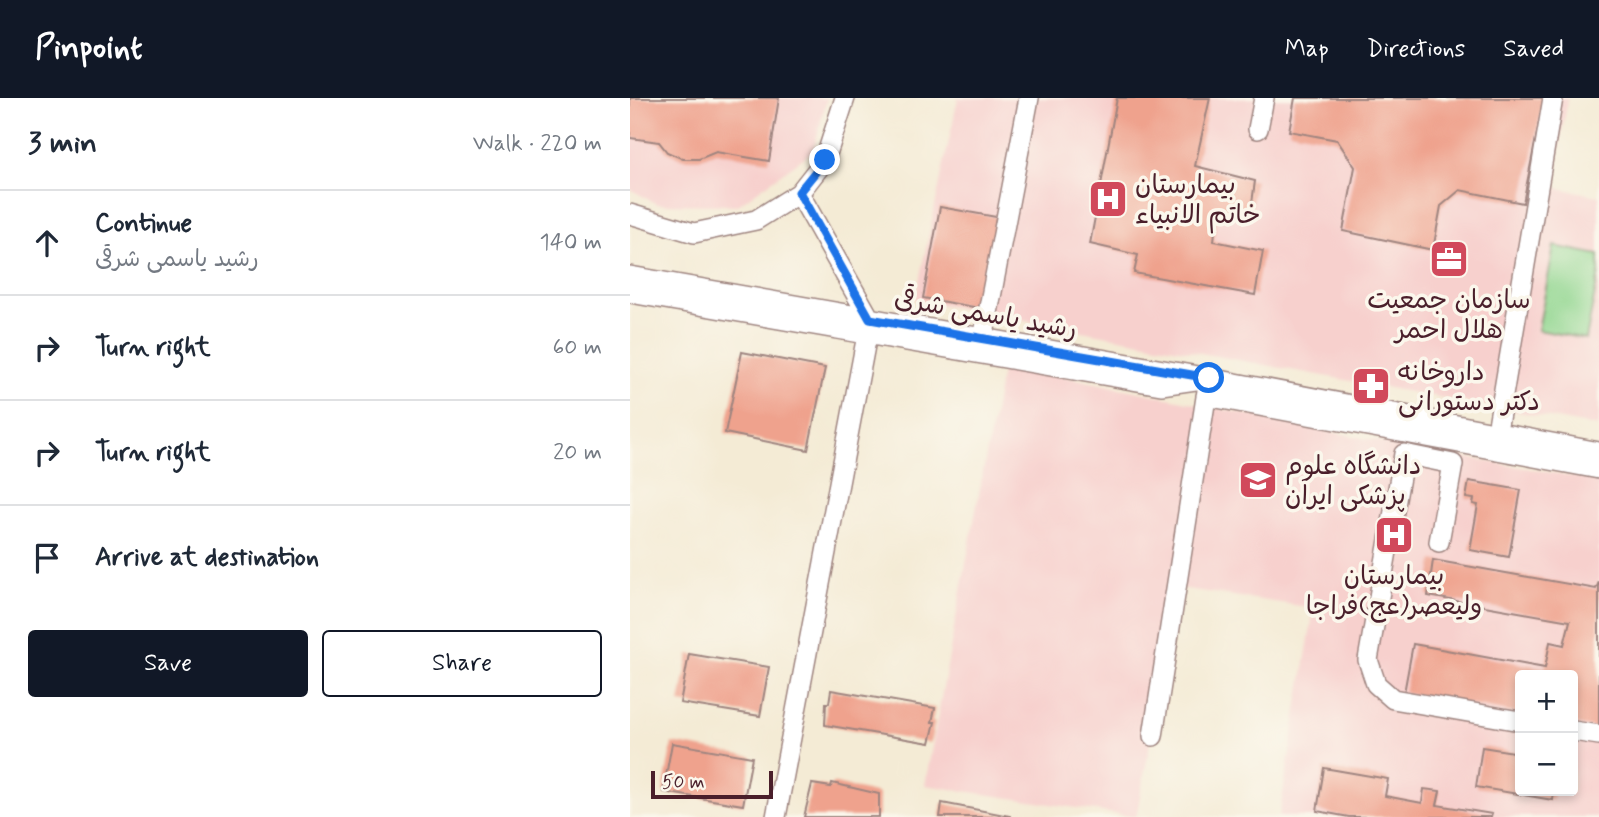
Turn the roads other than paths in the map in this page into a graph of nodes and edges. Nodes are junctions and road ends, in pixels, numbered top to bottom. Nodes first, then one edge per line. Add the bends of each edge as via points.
1 (845, 98) edge
2 (1029, 98) edge
3 (1264, 98) edge
4 (1553, 98) edge
5 (1258, 129) dead end
6 (799, 192) junction
7 (630, 214) edge
8 (630, 276) edge
9 (630, 293) edge
10 (869, 327) junction
11 (982, 339) junction
12 (1207, 387) junction
13 (1497, 431) junction
14 (1599, 452) edge
15 (1599, 469) edge
16 (1438, 542) dead end
17 (1515, 720) edge
18 (1578, 732) edge
19 (1599, 735) edge
20 (1153, 736) dead end
21 (776, 817) edge

1 - 6 street via 825,160
2 - 11 street
3 - 5 street
4 - 13 street
6 - 7 street via 756,220 694,233
6 - 10 street
8 - 10 street, رشید یاسمی شرقی
9 - 10 street, رشید یاسمی شرقی
10 - 11 street, رشید یاسمی شرقی
10 - 12 street, رشید یاسمی شرقی via 1161,385
10 - 21 street
11 - 12 street, رشید یاسمی شرقی
12 - 13 street, رشید یاسمی شرقی
12 - 15 street
12 - 20 street
13 - 14 street, رشید یاسمی شرقی
16 - 17 street via 1453,464 1404,454 1370,638 1369,672 1393,699
18 - 19 street

